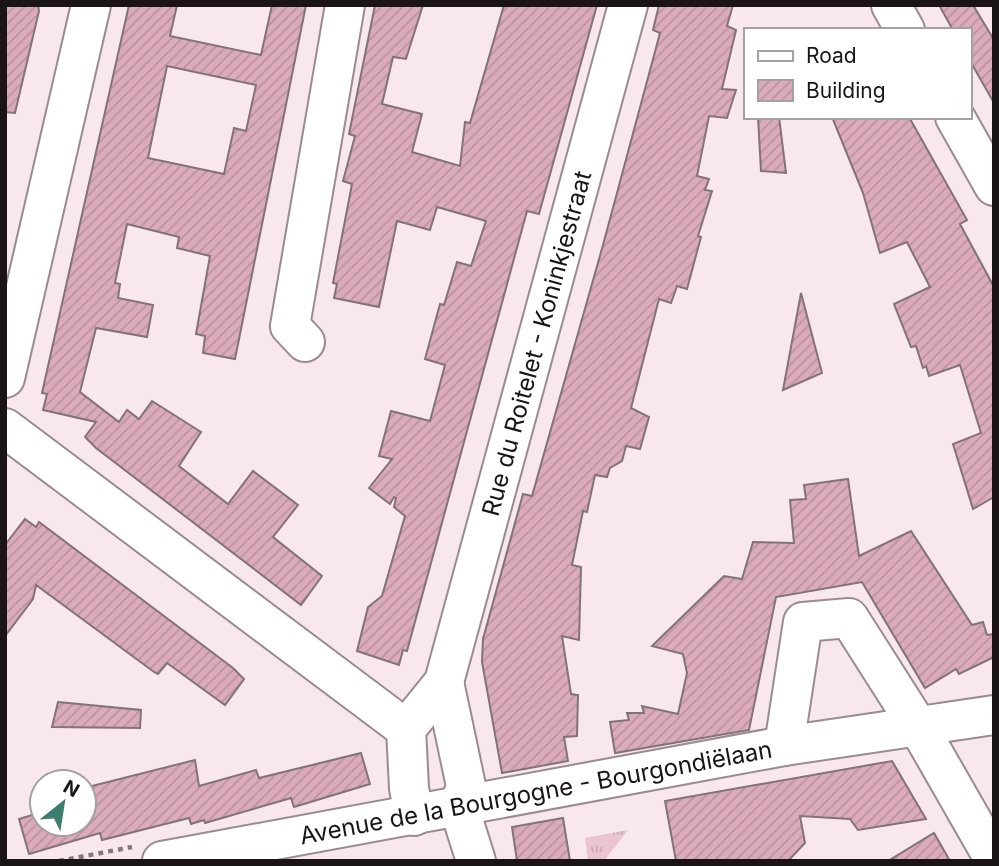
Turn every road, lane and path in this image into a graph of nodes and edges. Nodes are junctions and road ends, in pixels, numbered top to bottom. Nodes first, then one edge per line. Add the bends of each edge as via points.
1 (91, 5) edge
2 (345, 5) edge
3 (628, 5) edge
4 (891, 5) edge
5 (904, 28) edge
6 (956, 119) edge
7 (994, 186) edge
8 (305, 342) dead end
9 (5, 378) edge
10 (5, 428) edge
11 (444, 682) junction
12 (994, 715) edge
13 (919, 727) junction
14 (406, 729) junction
15 (784, 746) junction
16 (459, 807) junction
17 (415, 816) junction
18 (994, 859) edge
19 (162, 861) edge
20 (476, 861) edge

1 - 9 street
2 - 8 street via 290,326
3 - 11 street, Rue du Roitelet - Koninkjestraat
4 - 5 street
6 - 7 street
10 - 14 street
11 - 14 street, Rue du Roitelet - Koninkjestraat
11 - 16 street, Rue du Roitelet - Koninkjestraat via 466,786
12 - 13 street, Avenue de la Bourgogne - Bourgondiëlaan
13 - 15 street, Avenue de la Bourgogne - Bourgondiëlaan
13 - 15 street, Avenue de la Bourgogne - Bourgondiëlaan via 849,618 803,622
13 - 18 street
14 - 17 street
15 - 16 street, Avenue de la Bourgogne - Bourgondiëlaan
16 - 17 street, Avenue de la Bourgogne - Bourgondiëlaan
16 - 20 street, Rue du Roitelet - Koninkjestraat
17 - 19 street, Avenue de la Bourgogne - Bourgondiëlaan

